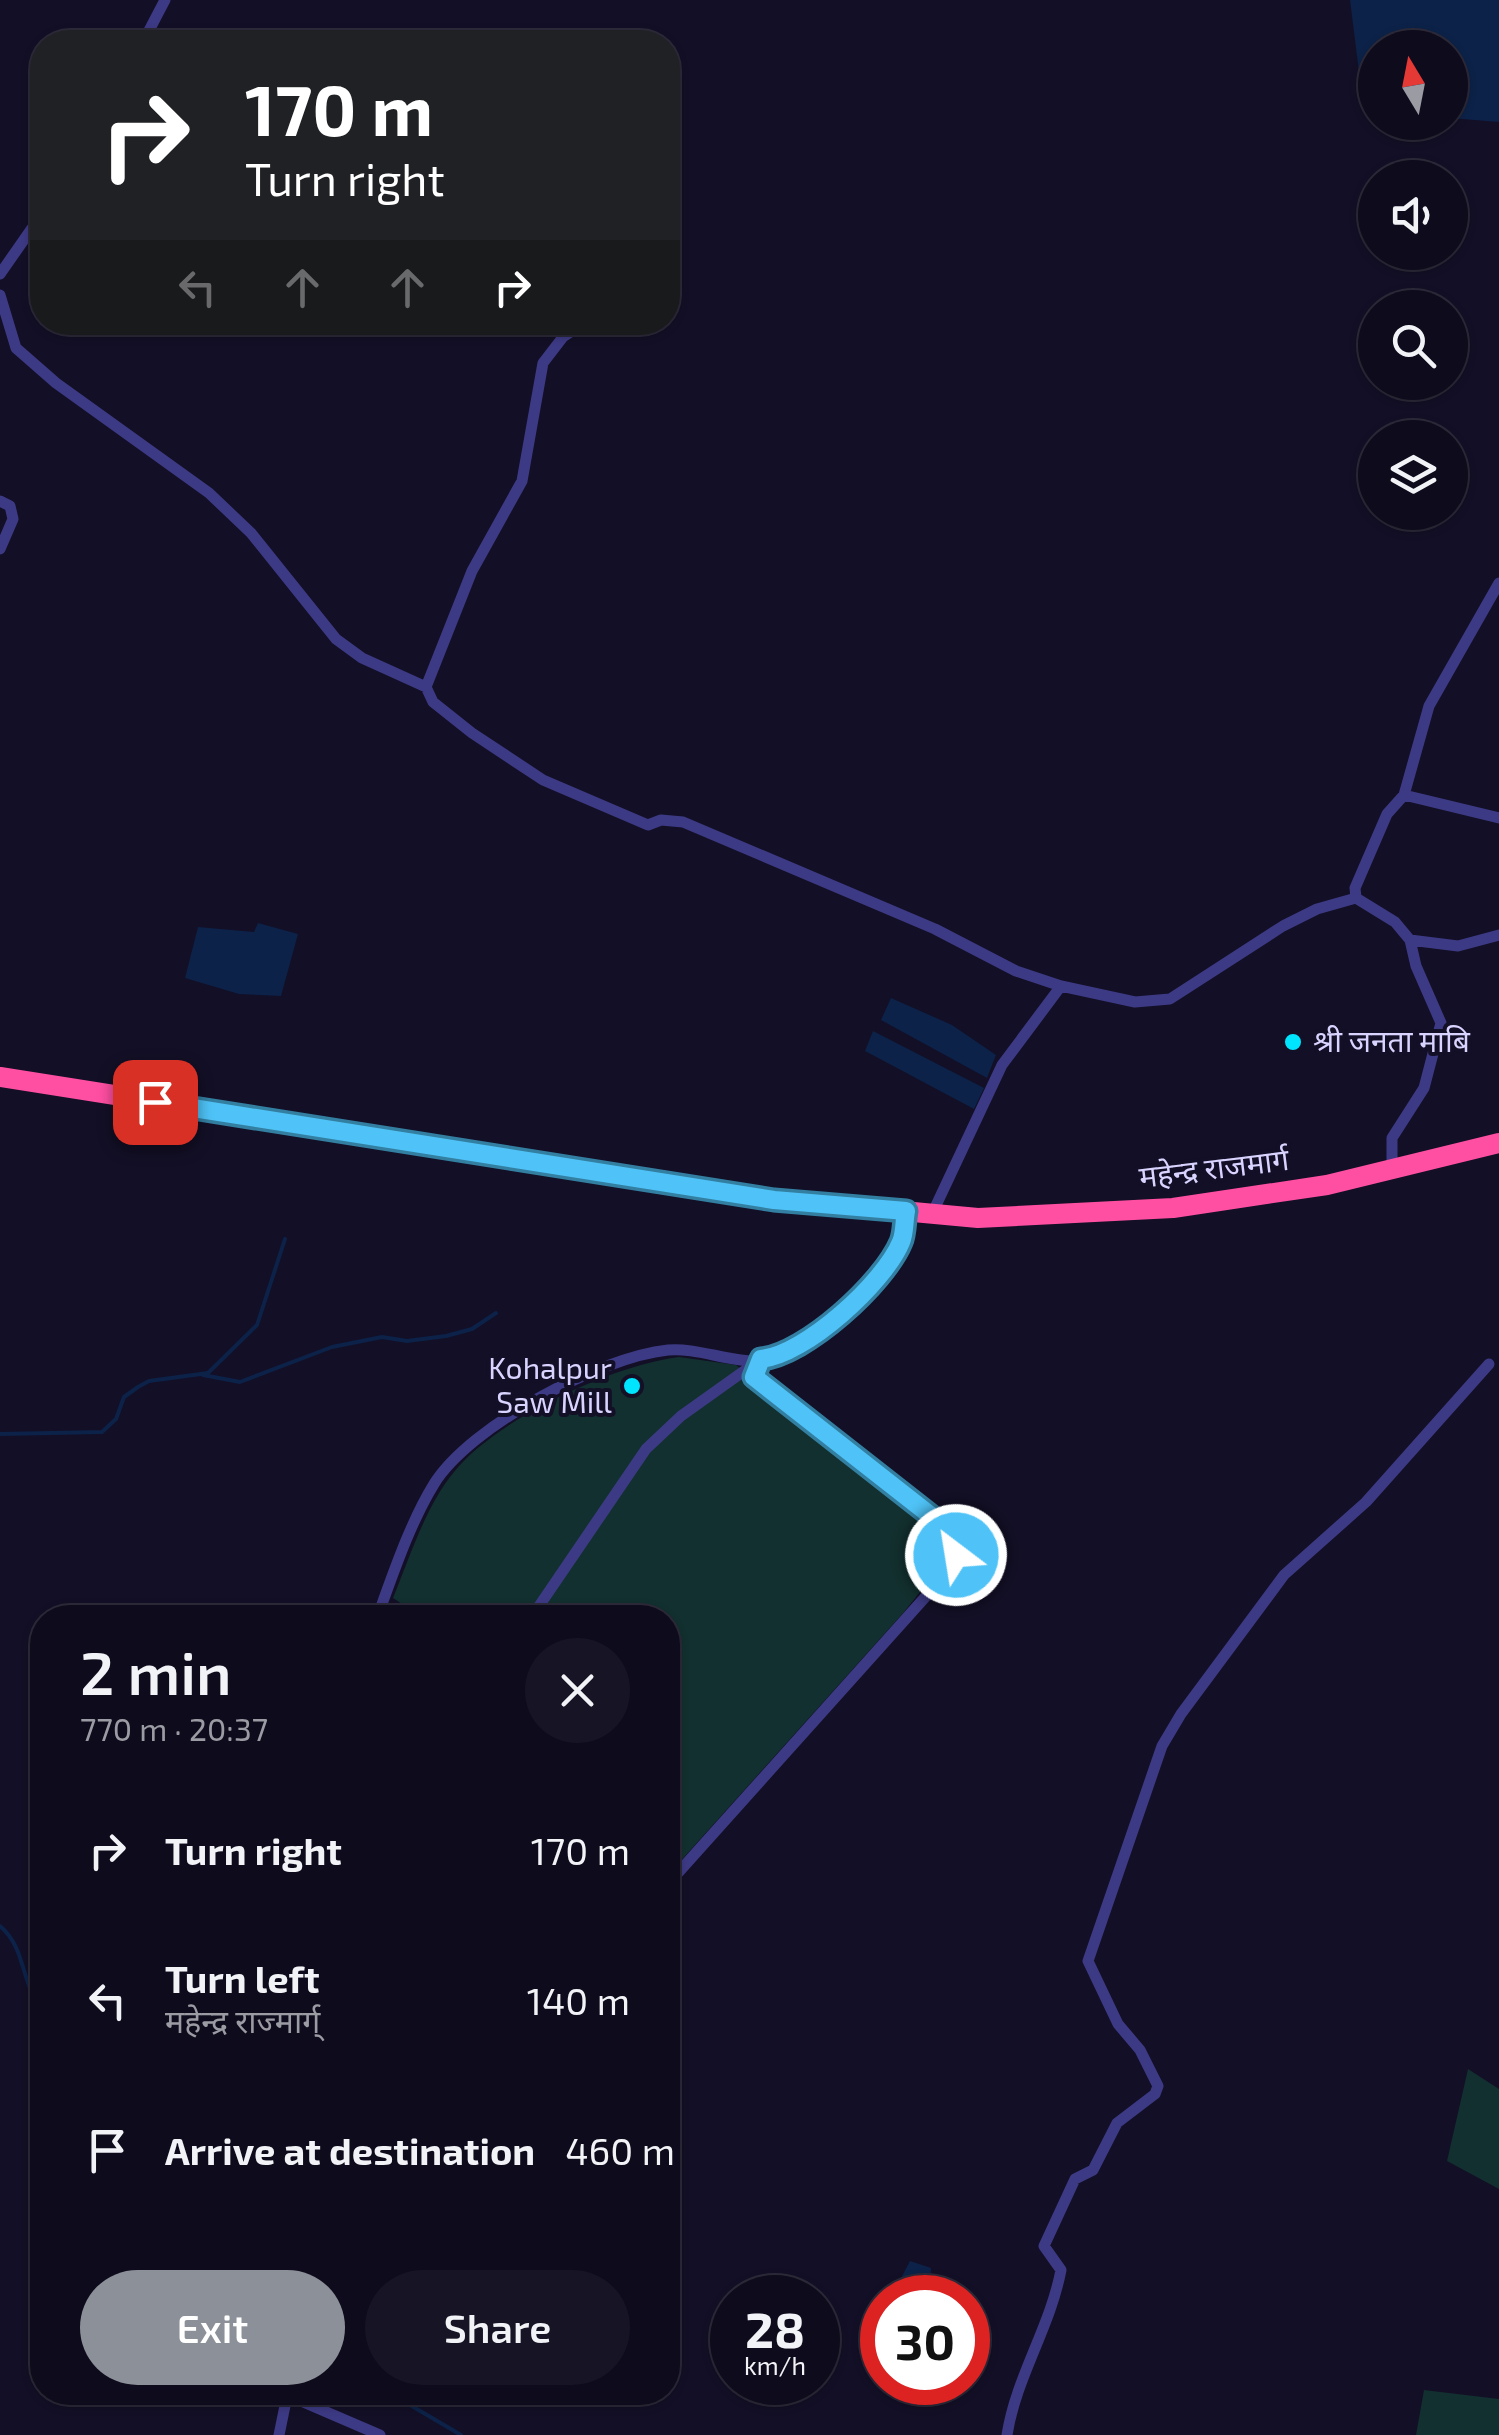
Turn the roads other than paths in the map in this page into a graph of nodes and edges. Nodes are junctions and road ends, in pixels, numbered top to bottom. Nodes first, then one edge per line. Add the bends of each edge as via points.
1 (164, 0) edge
2 (148, 30) edge
3 (30, 231) edge
4 (0, 274) edge
5 (0, 295) edge
6 (566, 335) edge
7 (0, 501) edge
8 (0, 549) edge
9 (1499, 582) edge
10 (426, 688) junction
11 (1404, 794) junction
12 (1499, 818) edge
13 (1356, 898) junction
14 (1499, 934) edge
15 (1410, 940) junction
16 (1060, 986) junction
17 (0, 1078) edge
18 (1499, 1143) edge
19 (1392, 1170) junction
20 (906, 1211) junction
21 (932, 1214) junction
22 (761, 1359) junction
23 (1489, 1364) dead end
24 (383, 1605) edge
25 (540, 1605) edge
26 (680, 1871) edge
27 (283, 2405) edge
28 (310, 2405) edge
29 (279, 2435) edge
30 (380, 2435) edge
31 (1007, 2435) edge

1 - 2 street
3 - 4 street
5 - 10 street via 16,348 210,492 336,638
6 - 10 street via 543,363 522,480 472,571
7 - 8 street via 13,518
9 - 11 street via 1429,706
10 - 16 street via 472,733 542,780 648,825 683,822
11 - 12 street
11 - 13 street via 1387,814
13 - 15 street
13 - 16 street via 1283,926 1170,999 1135,1002
14 - 15 street via 1458,946
15 - 19 street via 1441,1023 1424,1088 1392,1138
16 - 21 street via 1002,1065
17 - 20 highway, महेन्द्र राजमार्ग via 774,1200
18 - 19 highway, महेन्द्र राजमार्ग
19 - 21 highway, महेन्द्र राजमार्ग via 1172,1208 978,1218
20 - 21 highway, महेन्द्र राजमार्ग
20 - 22 street via 902,1240 885,1267 815,1338
22 - 24 street via 670,1349 603,1369 524,1407 451,1462 434,1484
22 - 25 street via 680,1416 646,1449
22 - 26 street via 754,1377 944,1526 958,1546 928,1594
23 - 31 street via 1353,1515 1284,1576 1162,1746 1088,1960 1158,2086 1118,2123 1093,2170 1075,2178 1050,2224 1044,2246 1061,2270 1058,2285
27 - 29 street
28 - 30 street

